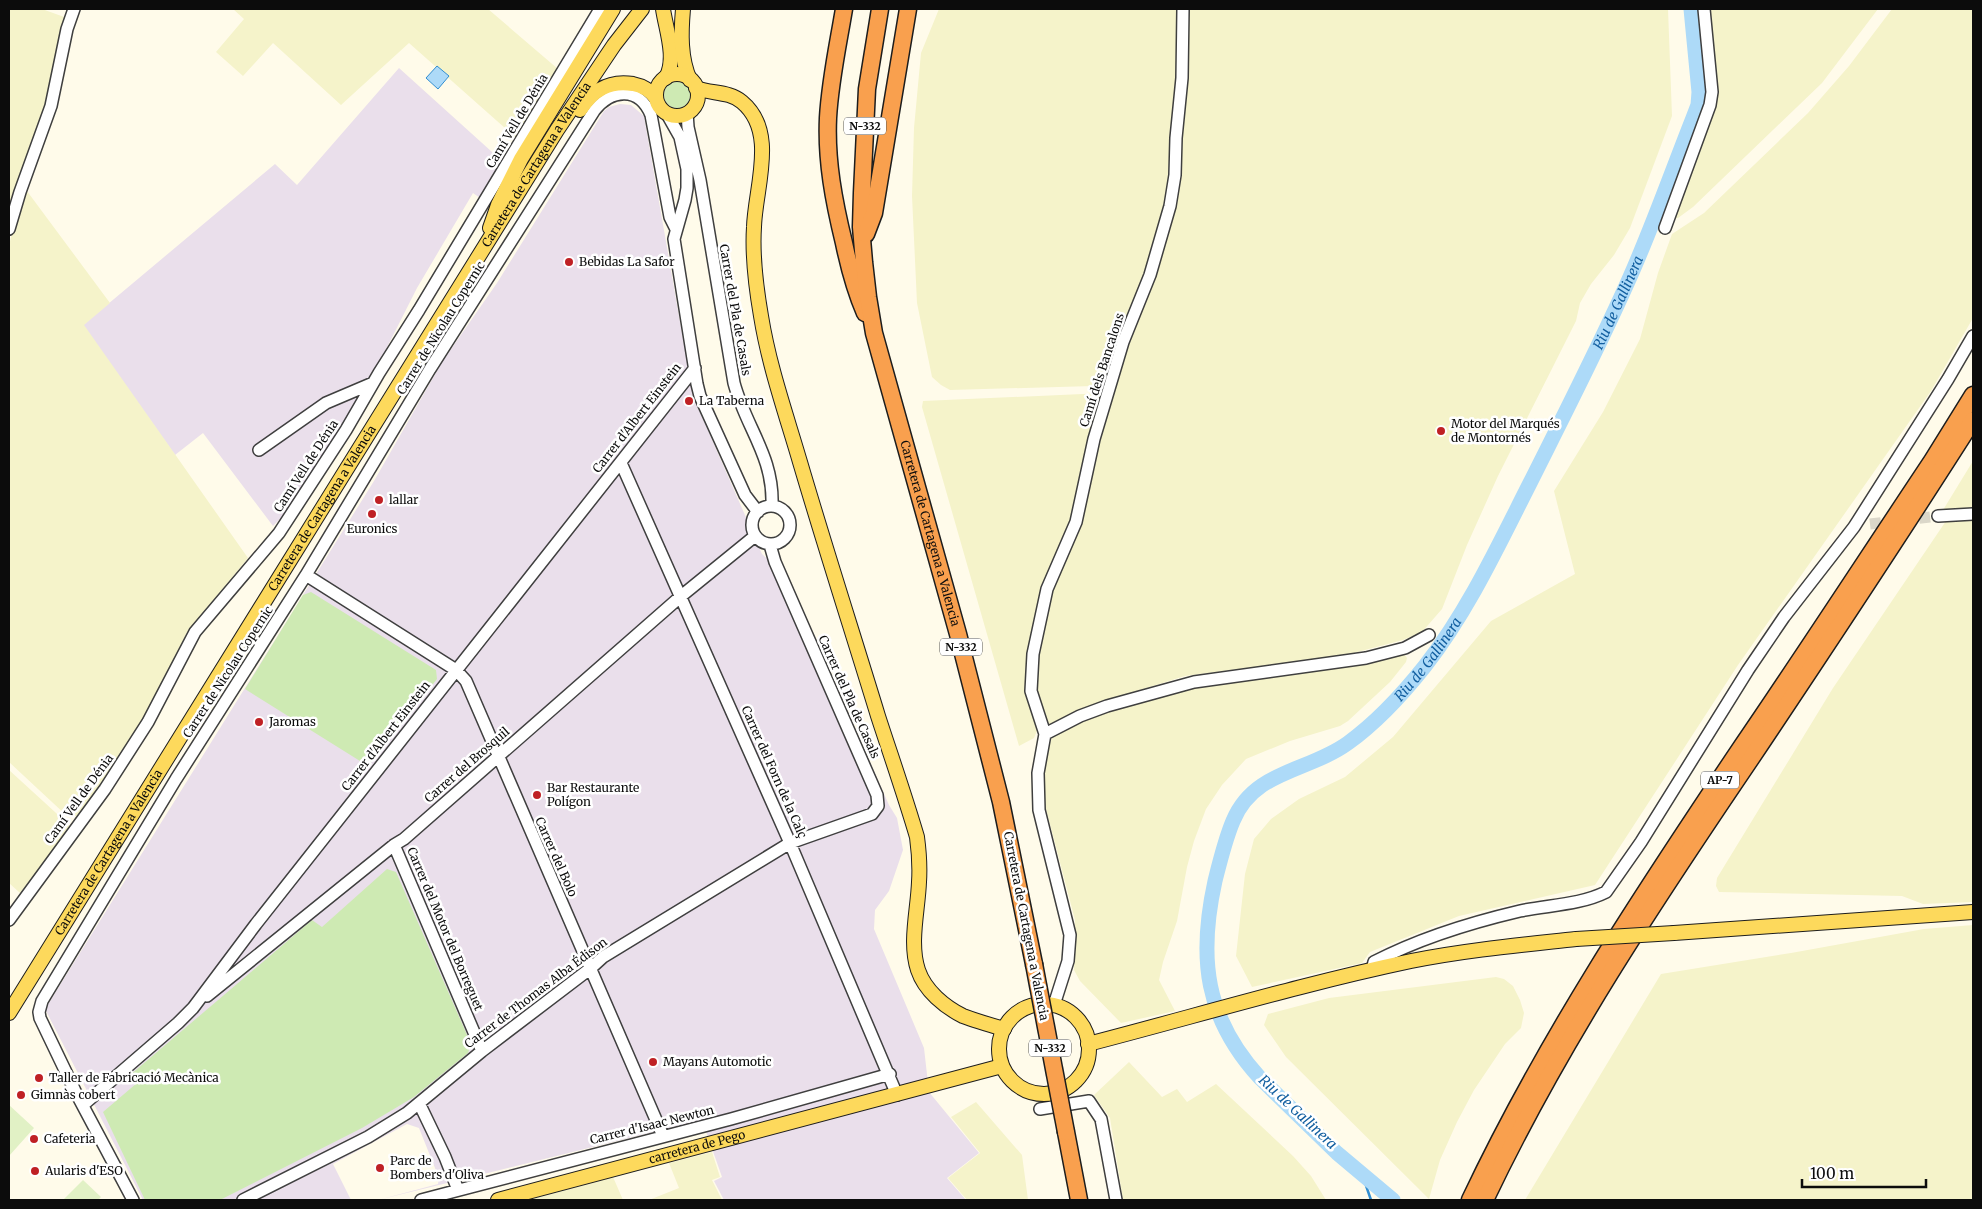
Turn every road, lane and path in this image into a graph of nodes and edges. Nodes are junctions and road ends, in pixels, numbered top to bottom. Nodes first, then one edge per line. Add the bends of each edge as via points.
1 (74, 9) edge
2 (600, 9) edge
3 (613, 9) edge
4 (642, 9) edge
5 (663, 9) edge
6 (683, 9) edge
7 (844, 9) edge
8 (880, 9) edge
9 (908, 9) edge
10 (1183, 9) edge
11 (1704, 9) edge
12 (671, 56) junction
13 (666, 78) junction
14 (690, 81) junction
15 (716, 92) junction
16 (656, 98) junction
17 (692, 108) junction
18 (667, 114) junction
19 (1665, 228) dead end
20 (9, 229) edge
21 (676, 229) junction
22 (863, 244) junction
23 (480, 254) junction
24 (874, 333) junction
25 (1973, 336) edge
26 (694, 368) junction
27 (373, 383) junction
28 (1973, 395) edge
29 (1973, 420) edge
30 (259, 450) dead end
31 (620, 463) junction
32 (772, 506) junction
33 (758, 512) junction
34 (1973, 514) edge
35 (1938, 516) tunnel mouth
36 (755, 536) junction
37 (770, 545) junction
38 (306, 576) junction
39 (680, 597) junction
40 (1429, 635) dead end
41 (456, 670) junction
42 (1045, 734) junction
43 (497, 756) junction
44 (878, 806) joint
45 (790, 843) junction
46 (394, 845) junction
47 (1973, 912) edge
48 (9, 920) edge
49 (590, 968) junction
50 (1372, 970) junction
51 (1054, 1005) junction
52 (193, 1008) junction
53 (9, 1013) edge
54 (1004, 1029) junction
55 (1088, 1044) junction
56 (482, 1051) junction
57 (1002, 1066) junction
58 (890, 1074) junction
59 (897, 1095) junction
60 (419, 1103) junction
61 (83, 1105) junction
62 (1040, 1109) dead end
63 (663, 1136) junction
64 (1488, 1179) junction
65 (458, 1190) junction
66 (133, 1200) edge
67 (243, 1200) edge
68 (420, 1200) edge
69 (498, 1200) edge
70 (1079, 1200) edge
71 (1116, 1200) edge
72 (1470, 1200) edge
73 (1485, 1200) edge

1 - 20 street via 50,106
2 - 27 street, Camí Vell de Dénia
3 - 23 main road via 521,159 498,205
4 - 23 main road, Carretera de Cartagena a Valencia via 588,83
5 - 12 main road
6 - 14 main road via 682,44
7 - 24 highway via 831,82 828,159 835,209 855,292
8 - 22 highway, Carretera de Cartagena a Valencia / N-332 via 867,89
9 - 22 highway via 874,213
10 - 42 street, Camí dels Bancalons via 1182,78 1170,206 1150,275 1123,342 1094,439 1076,522 1047,589 1033,654 1031,692
11 - 19 street via 1712,92 1710,106
12 - 13 main road
12 - 14 main road via 675,67
13 - 14 main road via 673,75
13 - 16 main road via 659,85
14 - 15 main road
14 - 17 main road
15 - 17 main road via 702,97
15 - 54 main road via 742,102 756,120 762,137 754,227 762,322 812,502 917,837 920,859 915,946 918,971 931,991 949,1008 973,1020
16 - 18 main road via 659,107
16 - 23 main road via 644,87 623,82 605,85 594,92 511,216
17 - 18 main road via 677,116
17 - 32 street, Carrer del Pla de Casals via 688,127 734,383 767,463
18 - 21 street via 680,137 687,177 683,210
21 - 26 street via 675,245
21 - 38 street, Carrer de Nicolau Copernic via 670,217 651,115 642,101 632,95 625,93 606,98 594,111 430,369
22 - 24 highway, Carretera de Cartagena a Valencia / N-332
23 - 53 main road, Carretera de Cartagena a Valencia
24 - 70 highway, Carretera de Cartagena a Valencia / N-332, bridge via 1001,802
25 - 50 street via 1854,527 1784,617 1748,670 1611,886 1597,896 1491,918 1422,940 1374,962
26 - 31 street, Carrer d'Albert Einstein
26 - 33 street via 700,396 745,495
27 - 30 street via 326,403
27 - 48 street, Camí Vell de Dénia via 279,533 196,632 148,722
28 - 64 highway, AP-7 via 1610,947 1566,1019
29 - 64 highway, AP-7 via 1645,917
31 - 39 street, Carrer del Forn de la Calç
31 - 41 street, Carrer d'Albert Einstein
32 - 33 street
32 - 37 street via 785,512 790,520 790,529 783,540
33 - 36 street via 752,522
34 - 35 street
36 - 37 street
36 - 39 street, Carrer del Brosquil
37 - 44 street, Carrer del Pla de Casals via 877,795
38 - 41 street, Carrer del Bolo
38 - 61 street, Carrer de Nicolau Copernic via 176,779 42,1000 40,1018
39 - 43 street, Carrer del Brosquil
39 - 45 street, Carrer del Forn de la Calç
40 - 42 street via 1405,648 1366,658 1194,682 1107,706
41 - 43 street, Carrer del Bolo via 466,681
41 - 52 street, Carrer d'Albert Einstein
42 - 51 street via 1038,773 1039,810 1070,935 1068,961
43 - 46 street, Carrer del Brosquil
43 - 49 street, Carrer del Bolo
44 - 45 street, Carrer de Thomas Alba Édison via 872,814
45 - 49 street, Carrer de Thomas Alba Édison
45 - 58 street, Carrer del Forn de la Calç
46 - 52 street, Carrer del Brosquil
46 - 56 street, Carrer del Motor del Borreguet
47 - 50 main road, bridge via 1576,939 1464,952
49 - 56 street, Carrer de Thomas Alba Édison
49 - 63 street, Carrer del Bolo
50 - 55 main road
51 - 54 main road via 1036,1005 1019,1011
51 - 55 main road via 1076,1018
52 - 61 street, Carrer d'Albert Einstein
54 - 57 main road via 999,1054
55 - 57 main road via 1086,1063 1076,1080 1055,1092 1042,1094 1024,1089 1009,1077
56 - 60 street, Carrer de Thomas Alba Édison
57 - 59 main road, carretera de Pego
58 - 59 street, Carrer del Forn de la Calç
58 - 63 street, Carrer d'Isaac Newton
59 - 69 main road, carretera de Pego
60 - 65 street
60 - 67 street, Carrer de Thomas Alba Édison via 368,1137
61 - 66 street
62 - 71 street via 1089,1101 1101,1119
63 - 65 street, Carrer d'Isaac Newton
64 - 72 highway, AP-7
64 - 73 highway, AP-7
65 - 68 street, Carrer d'Isaac Newton

